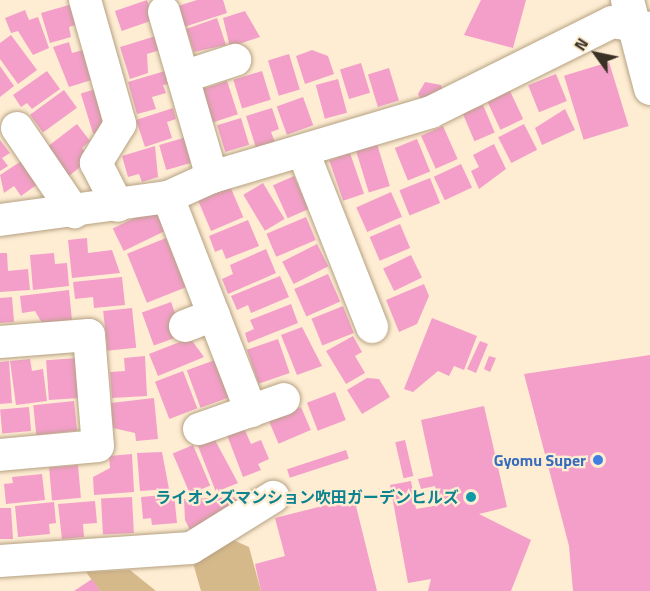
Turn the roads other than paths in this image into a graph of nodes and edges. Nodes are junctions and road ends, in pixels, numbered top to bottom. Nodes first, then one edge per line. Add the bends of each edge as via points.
1 (85, 0) edge
2 (164, 12) dead end
3 (637, 18) edge
4 (235, 60) dead end
5 (183, 77) junction
6 (650, 88) edge
7 (17, 128) dead end
8 (304, 154) junction
9 (212, 177) junction
10 (168, 196) junction
11 (118, 206) junction
12 (74, 212) junction
13 (0, 219) edge
14 (214, 315) junction
15 (185, 326) dead end
16 (372, 327) dead end
17 (0, 342) edge
18 (284, 399) dead end
19 (251, 411) junction
20 (199, 429) dead end
21 (0, 455) edge
22 (273, 498) dead end
23 (0, 561) edge

1 - 11 street via 120,124 96,163
2 - 5 street
3 - 6 street
3 - 8 street via 612,22 430,112
4 - 5 street
5 - 9 street
7 - 12 street
8 - 9 street
8 - 16 street
9 - 10 street
10 - 11 street
10 - 14 street
11 - 12 street
12 - 13 street
14 - 15 street
14 - 19 street
17 - 21 street via 89,335 98,446
18 - 19 street
19 - 20 street
22 - 23 street via 191,548

